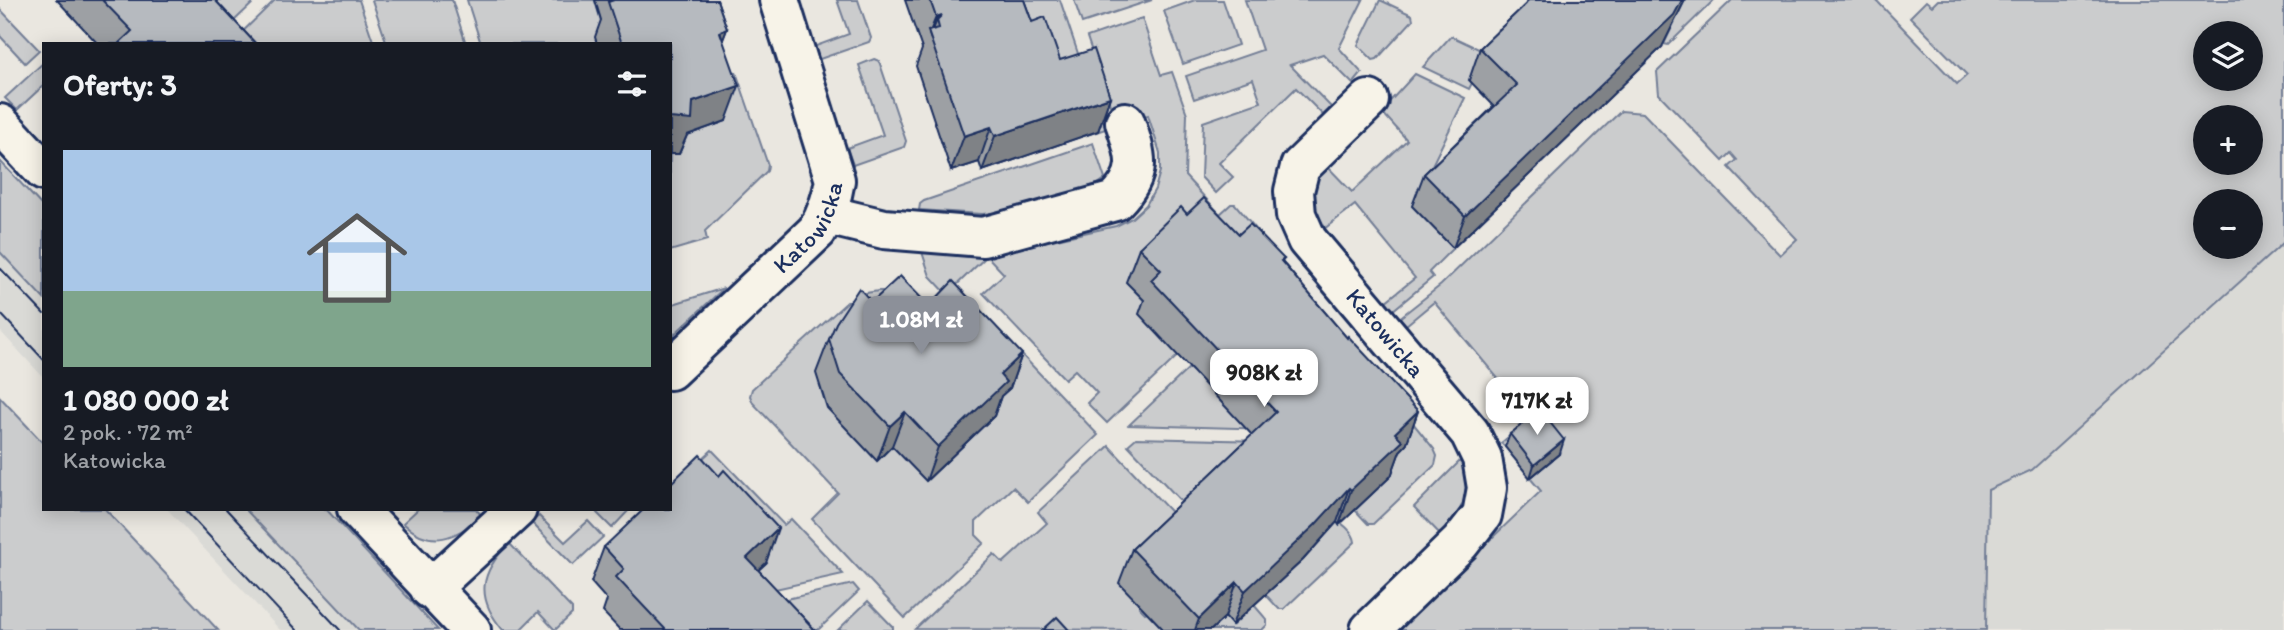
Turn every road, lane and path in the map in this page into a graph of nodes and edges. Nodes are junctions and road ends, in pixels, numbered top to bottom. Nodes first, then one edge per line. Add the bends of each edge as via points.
1 (779, 0) edge
2 (1369, 100) dead end
3 (1125, 122) dead end
4 (0, 124) edge
5 (42, 169) edge
6 (827, 215) junction
7 (672, 368) edge
8 (358, 511) edge
9 (515, 511) edge
10 (430, 589) junction
11 (471, 630) edge
12 (1370, 630) edge

1 - 6 street, Katowicka via 835,180
2 - 12 street, Katowicka via 1300,167 1294,191 1296,215 1307,240 1470,433 1482,458 1487,488 1482,515 1460,544
3 - 6 street via 1136,166 1130,186 1115,201 984,237 884,229
4 - 5 street
6 - 7 street, Katowicka via 817,231
8 - 10 street
9 - 10 street
10 - 11 street

